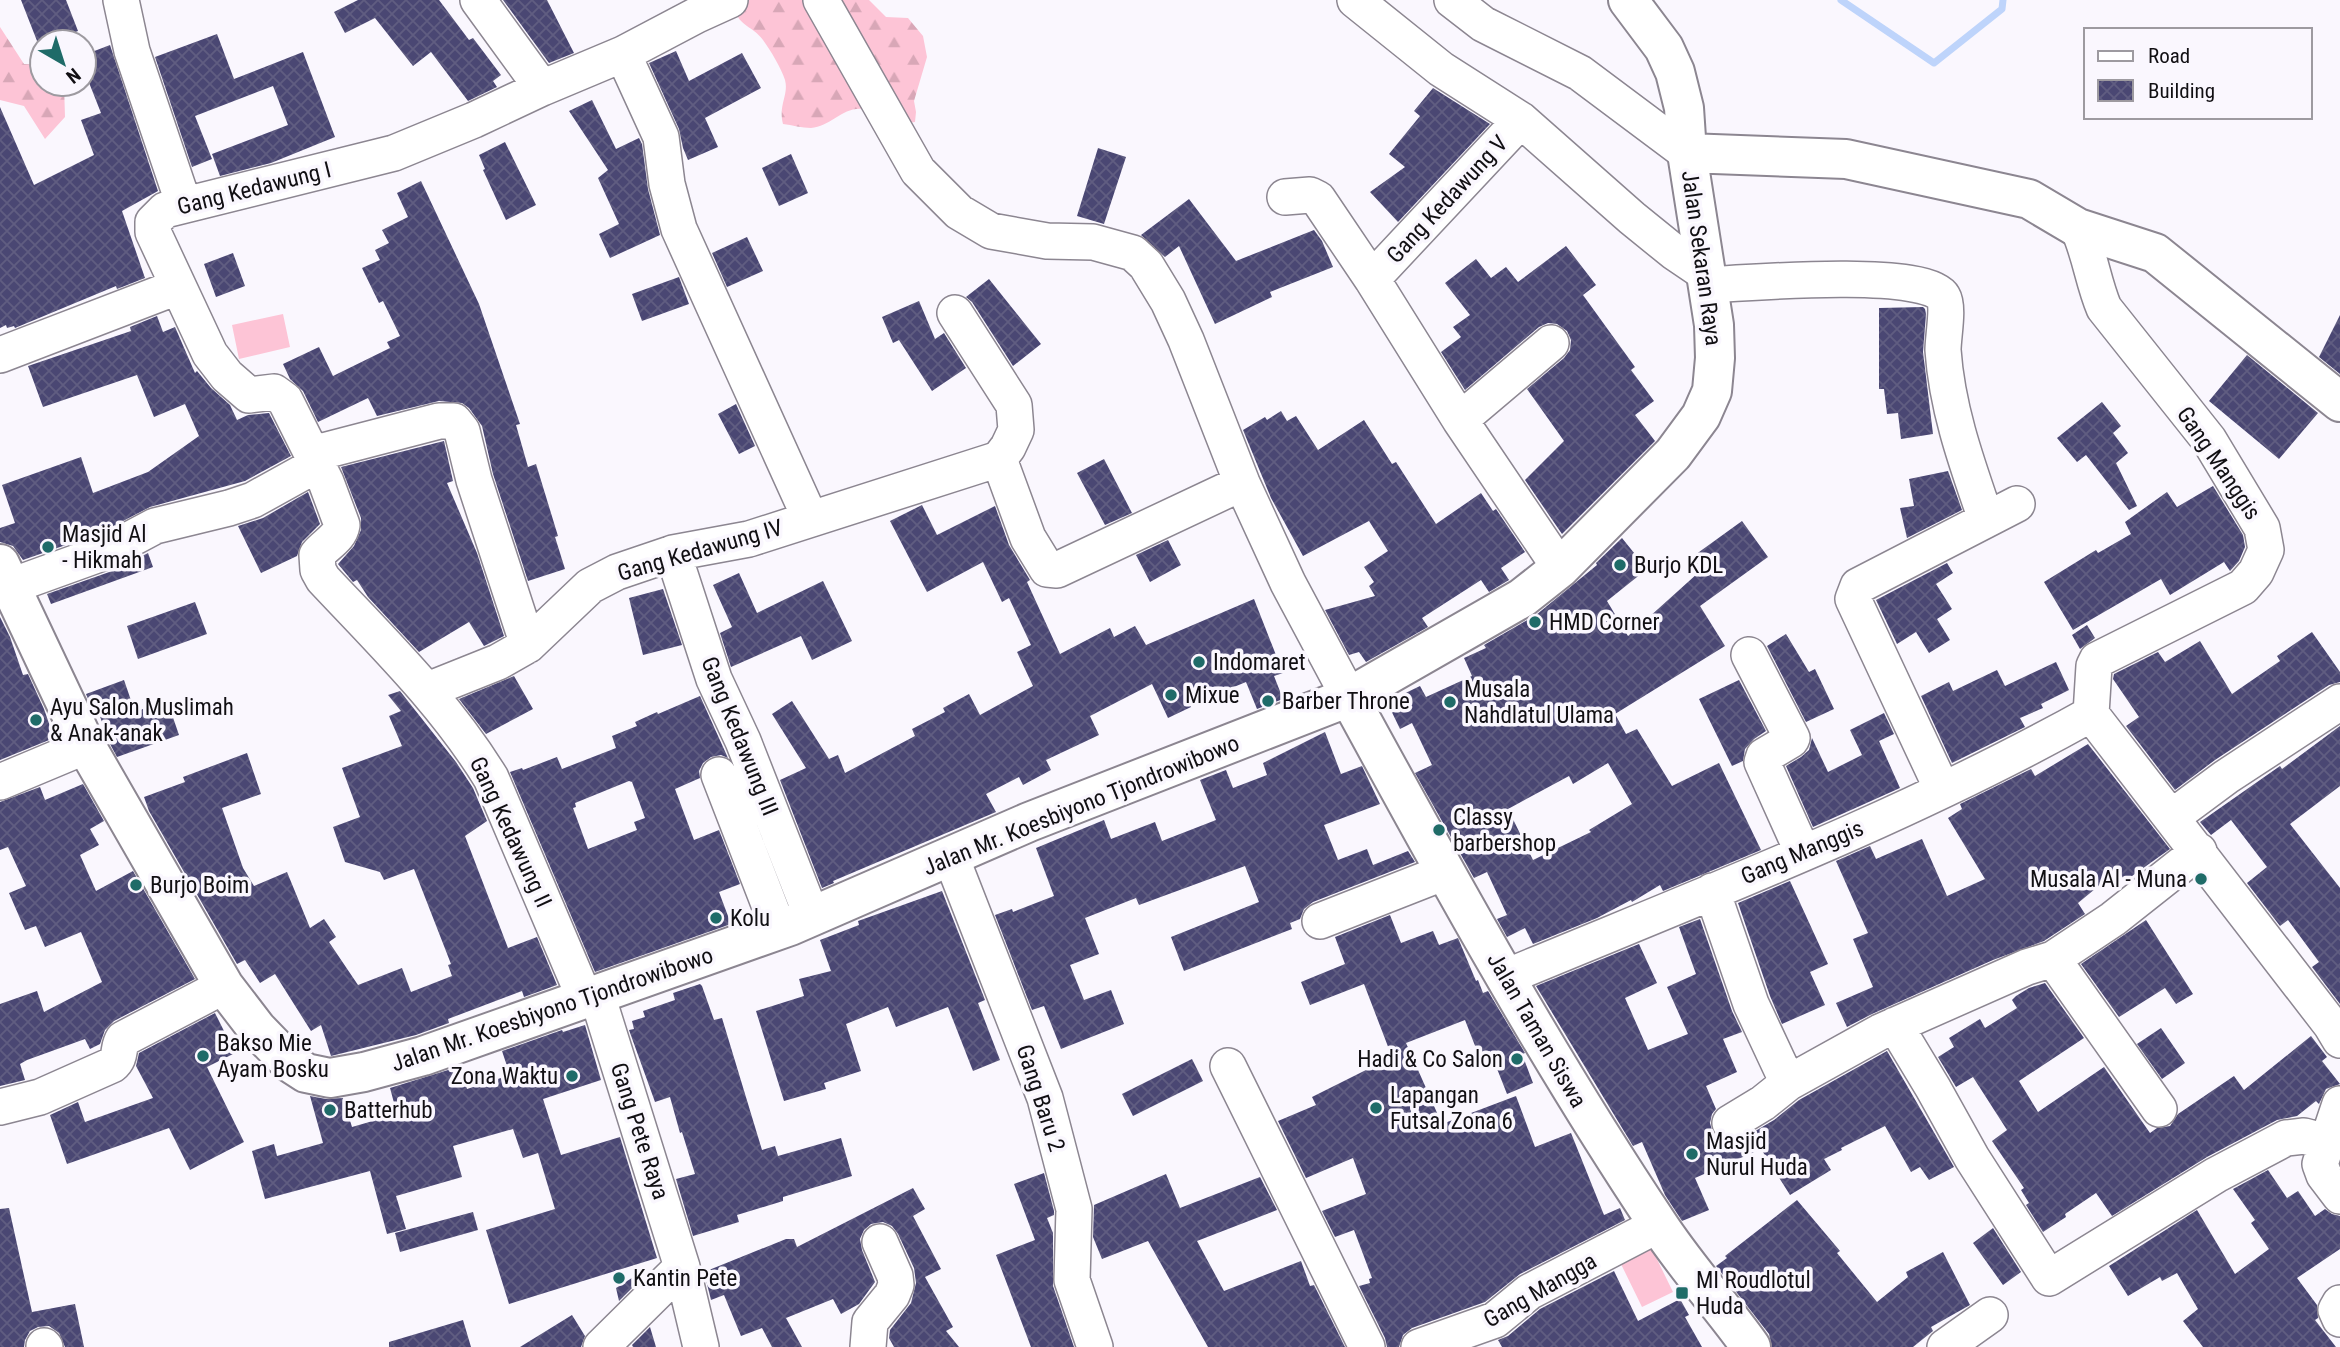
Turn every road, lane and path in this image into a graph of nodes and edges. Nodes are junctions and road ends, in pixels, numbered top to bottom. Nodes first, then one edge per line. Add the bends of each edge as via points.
1 (121, 0) edge
2 (478, 0) edge
3 (730, 0) edge
4 (821, 0) edge
5 (1355, 0) edge
6 (1452, 0) edge
7 (1628, 0) edge
8 (623, 54) junction
9 (542, 88) junction
10 (1521, 120) junction
11 (1687, 153) junction
12 (1285, 197) dead end
13 (184, 205) junction
14 (2078, 228) junction
15 (1372, 279) junction
16 (1707, 279) junction
17 (177, 287) junction
18 (955, 313) dead end
19 (1551, 342) dead end
20 (0, 355) edge
21 (2340, 402) edge
22 (1460, 420) junction
23 (315, 459) junction
24 (999, 459) junction
25 (1242, 483) junction
26 (810, 518) junction
27 (322, 549) joint
28 (673, 553) junction
29 (1560, 568) junction
30 (4, 575) edge
31 (528, 645) junction
32 (1749, 655) dead end
33 (428, 690) junction
34 (1349, 697) junction
35 (2340, 702) edge
36 (2091, 714) junction
37 (86, 746) junction
38 (719, 775) dead end
39 (0, 782) edge
40 (1942, 789) junction
41 (2172, 817) junction
42 (2199, 851) junction
43 (1803, 853) junction
44 (951, 857) junction
45 (1445, 872) junction
46 (1712, 891) junction
47 (1320, 921) dead end
48 (795, 923) junction
49 (2053, 960) junction
50 (1506, 977) junction
51 (224, 986) junction
52 (591, 997) junction
53 (1895, 1025) junction
54 (2340, 1040) edge
55 (1228, 1066) dead end
56 (1788, 1083) junction
57 (2340, 1104) edge
58 (0, 1107) edge
59 (2159, 1109) dead end
60 (1730, 1123) dead end
61 (2326, 1142) junction
62 (2340, 1196) edge
63 (1658, 1225) junction
64 (880, 1242) dead end
65 (682, 1267) junction
66 (2340, 1303) edge
67 (1990, 1315) dead end
68 (2340, 1319) edge
69 (601, 1347) edge
70 (701, 1347) edge
71 (868, 1347) edge
72 (1095, 1347) edge
73 (1367, 1347) edge
74 (1419, 1347) edge
75 (1751, 1347) edge
76 (1945, 1347) edge

1 - 13 street via 132,51
2 - 9 street
3 - 8 street, Gang Kedawung I
4 - 25 street via 918,171 959,212 991,231 1047,241 1093,242 1133,253 1146,265 1186,340
5 - 10 street via 1441,69
6 - 11 street via 1483,24 1580,73
7 - 11 main road via 1664,48 1675,72 1684,108
8 - 9 street, Gang Kedawung I
8 - 26 street via 661,137 679,229
9 - 13 street, Gang Kedawung I via 394,153
10 - 15 street, Gang Kedawung V
10 - 16 street
11 - 14 main road, Jalan Sekaran Raya via 1846,159 2029,199
11 - 16 main road, Jalan Sekaran Raya
12 - 15 street via 1310,195 1318,199
13 - 17 street, Gang Kedawung I via 165,210 153,222
14 - 21 main road, Jalan Sekaran Raya via 2155,253
14 - 36 street, Gang Manggis via 2104,308 2208,440 2262,528 2266,550 2243,587 2097,660
15 - 22 street, Gang Kedawung V
16 - 29 main road, Jalan Sekaran Raya via 1715,358 1712,391 1701,416 1673,454
16 - 40 street via 1859,279 1927,286 1943,297 1948,394 1959,439 2002,512 1858,586 1853,598
17 - 20 street
17 - 23 street, Gang Kedawung I via 218,366 249,396 274,392 282,397
18 - 24 street via 1014,405 1016,430
19 - 22 street
22 - 29 street, Gang Kedawung V
23 - 27 street, Gang Kedawung I via 342,524 337,536
23 - 30 street via 253,500 155,526 108,551
23 - 31 street via 439,421 460,426
24 - 25 street via 1028,538 1047,569 1057,570
24 - 26 street, Gang Kedawung IV
25 - 34 street via 1288,583
26 - 28 street, Gang Kedawung IV via 749,538
27 - 33 street, Gang Kedawung II via 317,563 323,579
28 - 31 street, Gang Kedawung IV via 590,586
28 - 48 street, Gang Kedawung III via 714,679 743,741
29 - 34 main road, Jalan Sekaran Raya via 1522,598
30 - 37 main road, Jalan Mr. Koesbiyono Tjondrowibowo
31 - 33 street, Gang Kedawung IV
32 - 43 street via 1792,738 1762,762
33 - 52 street, Gang Kedawung II via 491,778
34 - 44 main road, Jalan Mr. Koesbiyono Tjondrowibowo via 1029,821
34 - 45 main road, Jalan Taman Siswa
35 - 41 street
36 - 40 street, Gang Manggis
36 - 41 street
37 - 39 street
37 - 51 main road, Jalan Mr. Koesbiyono Tjondrowibowo
38 - 48 street
40 - 43 street, Gang Manggis
41 - 42 street
42 - 49 street
42 - 54 street
43 - 46 street, Gang Manggis
44 - 48 main road, Jalan Mr. Koesbiyono Tjondrowibowo
44 - 72 street, Gang Baru 2 via 1045,1098 1074,1209 1072,1280
45 - 47 street
45 - 50 main road, Jalan Taman Siswa
46 - 50 street, Gang Manggis
46 - 56 street via 1752,1004
48 - 52 main road, Jalan Mr. Koesbiyono Tjondrowibowo
49 - 53 street
49 - 59 street
50 - 63 main road, Jalan Taman Siswa
51 - 52 main road, Jalan Mr. Koesbiyono Tjondrowibowo via 289,1062 306,1073 330,1078 423,1056
51 - 58 street via 123,1039 112,1065 40,1097
52 - 65 street, Gang Pete Raya
53 - 56 street
53 - 61 street via 2049,1278 2216,1175 2286,1138 2304,1136
55 - 73 street
56 - 60 street
57 - 61 street
61 - 62 street via 2320,1164
63 - 74 street, Gang Mangga via 1529,1292 1495,1320
63 - 75 main road, Jalan Taman Siswa
64 - 71 street via 896,1285 870,1322
65 - 69 street
65 - 70 street, Gang Pete Raya
66 - 68 street via 2336,1310
67 - 76 street

